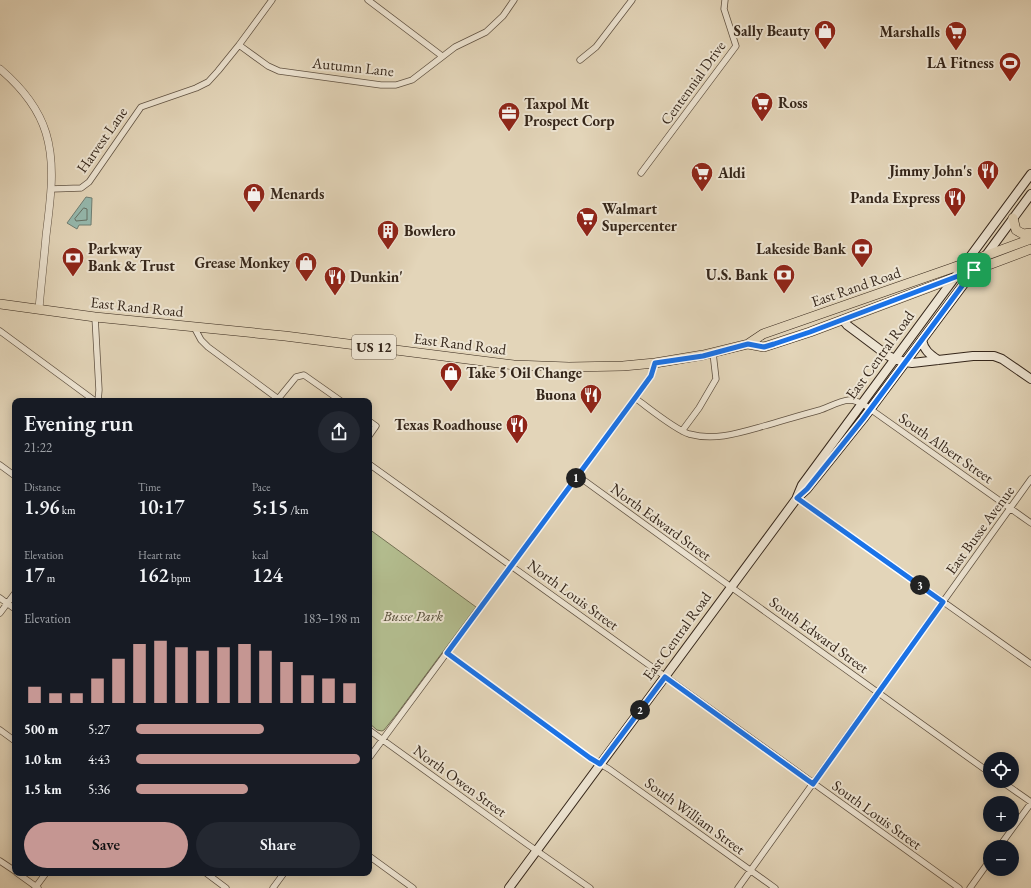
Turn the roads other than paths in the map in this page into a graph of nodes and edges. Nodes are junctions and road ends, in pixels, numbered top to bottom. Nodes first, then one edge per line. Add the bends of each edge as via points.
1 (272, 0) edge
2 (368, 0) edge
3 (514, 0) edge
4 (632, 0) edge
5 (725, 0) edge
6 (239, 45) junction
7 (442, 56) junction
8 (580, 60) dead end
9 (0, 69) edge
10 (641, 173) dead end
11 (1031, 174) edge
12 (51, 189) junction
13 (1031, 194) edge
14 (1013, 218) junction
15 (1031, 233) edge
16 (1031, 239) edge
17 (1031, 249) edge
18 (985, 256) junction
19 (965, 264) junction
20 (974, 270) junction
21 (954, 278) junction
22 (0, 304) edge
23 (39, 309) junction
24 (95, 316) junction
25 (843, 320) junction
26 (194, 326) junction
27 (0, 332) edge
28 (922, 340) junction
29 (748, 344) junction
30 (713, 353) junction
31 (894, 359) junction
32 (938, 360) junction
33 (655, 363) junction
34 (905, 363) junction
35 (1031, 379) edge
36 (93, 398) edge
37 (97, 398) edge
38 (277, 398) edge
39 (281, 398) edge
40 (337, 398) edge
41 (635, 398) junction
42 (866, 406) junction
43 (372, 423) edge
44 (682, 431) junction
45 (372, 432) edge
46 (0, 465) edge
47 (372, 466) edge
48 (12, 474) edge
49 (578, 476) junction
50 (1031, 479) edge
51 (797, 498) junction
52 (1010, 508) junction
53 (1031, 523) edge
54 (511, 565) junction
55 (731, 587) junction
56 (12, 597) edge
57 (0, 598) edge
58 (943, 602) junction
59 (7, 604) junction
60 (12, 607) edge
61 (0, 613) edge
62 (447, 653) junction
63 (1031, 664) edge
64 (665, 677) junction
65 (878, 692) junction
66 (0, 730) edge
67 (372, 732) edge
68 (12, 739) edge
69 (383, 740) junction
70 (372, 754) edge
71 (600, 764) junction
72 (983, 768) edge
73 (813, 784) junction
74 (1011, 788) edge
75 (1031, 803) edge
76 (1004, 840) edge
77 (537, 851) junction
78 (372, 858) edge
79 (0, 861) edge
80 (12, 869) edge
81 (983, 870) edge
82 (751, 871) junction
83 (21, 876) edge
84 (44, 876) edge
85 (210, 876) edge
86 (282, 876) edge
87 (36, 888) edge
88 (226, 888) edge
89 (273, 888) edge
90 (413, 888) edge
91 (509, 888) edge
92 (590, 888) edge
93 (738, 888) edge
94 (775, 888) edge
95 (959, 888) edge
96 (970, 888) edge

1 - 6 street, Harvest Lane
2 - 7 street
3 - 7 street, Autumn Lane via 503,16 486,32
4 - 8 street via 596,47
5 - 10 street, Centennial Drive via 724,9 736,46
6 - 7 street, Autumn Lane via 279,71 381,85 396,85 412,80
6 - 12 street, Harvest Lane via 208,82 140,107 89,182 81,188
9 - 12 street via 29,100 46,132 50,152
11 - 19 main road, East Central Road
12 - 23 street
13 - 14 main road, East Central Road
14 - 15 main road via 1016,230 1023,234
14 - 18 main road, East Central Road
16 - 18 main road, US 12
17 - 20 main road, US 12
18 - 19 main road, East Rand Road / US 12
18 - 20 main road, East Central Road
19 - 21 main road, East Central Road
19 - 29 main road, East Rand Road / US 12 via 763,334
20 - 21 main road, East Rand Road / US 12
20 - 28 main road, East Central Road
21 - 25 main road, East Rand Road / US 12
21 - 31 main road, East Central Road
22 - 23 main road, East Rand Road / US 12
23 - 24 main road, East Rand Road / US 12
24 - 26 main road, East Rand Road / US 12
24 - 37 street
25 - 29 main road, East Rand Road / US 12 via 764,347
25 - 31 main road
26 - 33 main road, East Rand Road / US 12 via 514,365 569,367
26 - 38 street via 208,347
27 - 36 street
28 - 32 main road via 929,354
28 - 34 main road, East Central Road
29 - 30 main road, East Rand Road / US 12
30 - 33 main road, East Rand Road / US 12
30 - 44 street via 716,379
31 - 34 main road
31 - 42 main road, East Central Road
32 - 34 main road
32 - 35 main road via 994,356
33 - 41 street via 651,376
34 - 42 main road, East Central Road
39 - 40 street via 296,377 304,375
41 - 44 street
41 - 49 street
42 - 44 street via 852,400 844,401 730,435 704,437
42 - 51 main road, East Central Road via 807,489
42 - 52 street, South Albert Street
43 - 45 street via 376,426
46 - 48 street
47 - 54 street, North Louis Street
49 - 54 street
49 - 55 street, North Edward Street
50 - 52 street, East Busse Avenue
51 - 55 main road, East Central Road
51 - 58 street
52 - 53 street, South Albert Street
52 - 58 street, East Busse Avenue
54 - 62 street
54 - 64 street, North Louis Street
55 - 64 main road, East Central Road
55 - 65 street, South Edward Street
56 - 59 street
57 - 59 street
58 - 63 street
58 - 65 street, East Busse Avenue
59 - 60 street
59 - 61 street
62 - 69 street
62 - 71 street, South William Street
64 - 71 main road, East Central Road
64 - 73 street, South Louis Street
65 - 72 street, South Edward Street
65 - 73 street, East Busse Avenue
66 - 68 street
67 - 69 street, North Owen Street
69 - 70 street
69 - 77 street, North Owen Street
71 - 77 main road, East Central Road
71 - 82 street, South William Street
73 - 82 street, East Busse Avenue
73 - 95 street, South Louis Street
74 - 75 street
75 - 76 street
77 - 91 main road, East Central Road
77 - 92 street, North Owen Street
78 - 90 street
79 - 80 street
81 - 96 street
82 - 93 street, East Busse Avenue
82 - 94 street, South William Street
83 - 87 street
84 - 87 street
85 - 88 street
86 - 89 street

